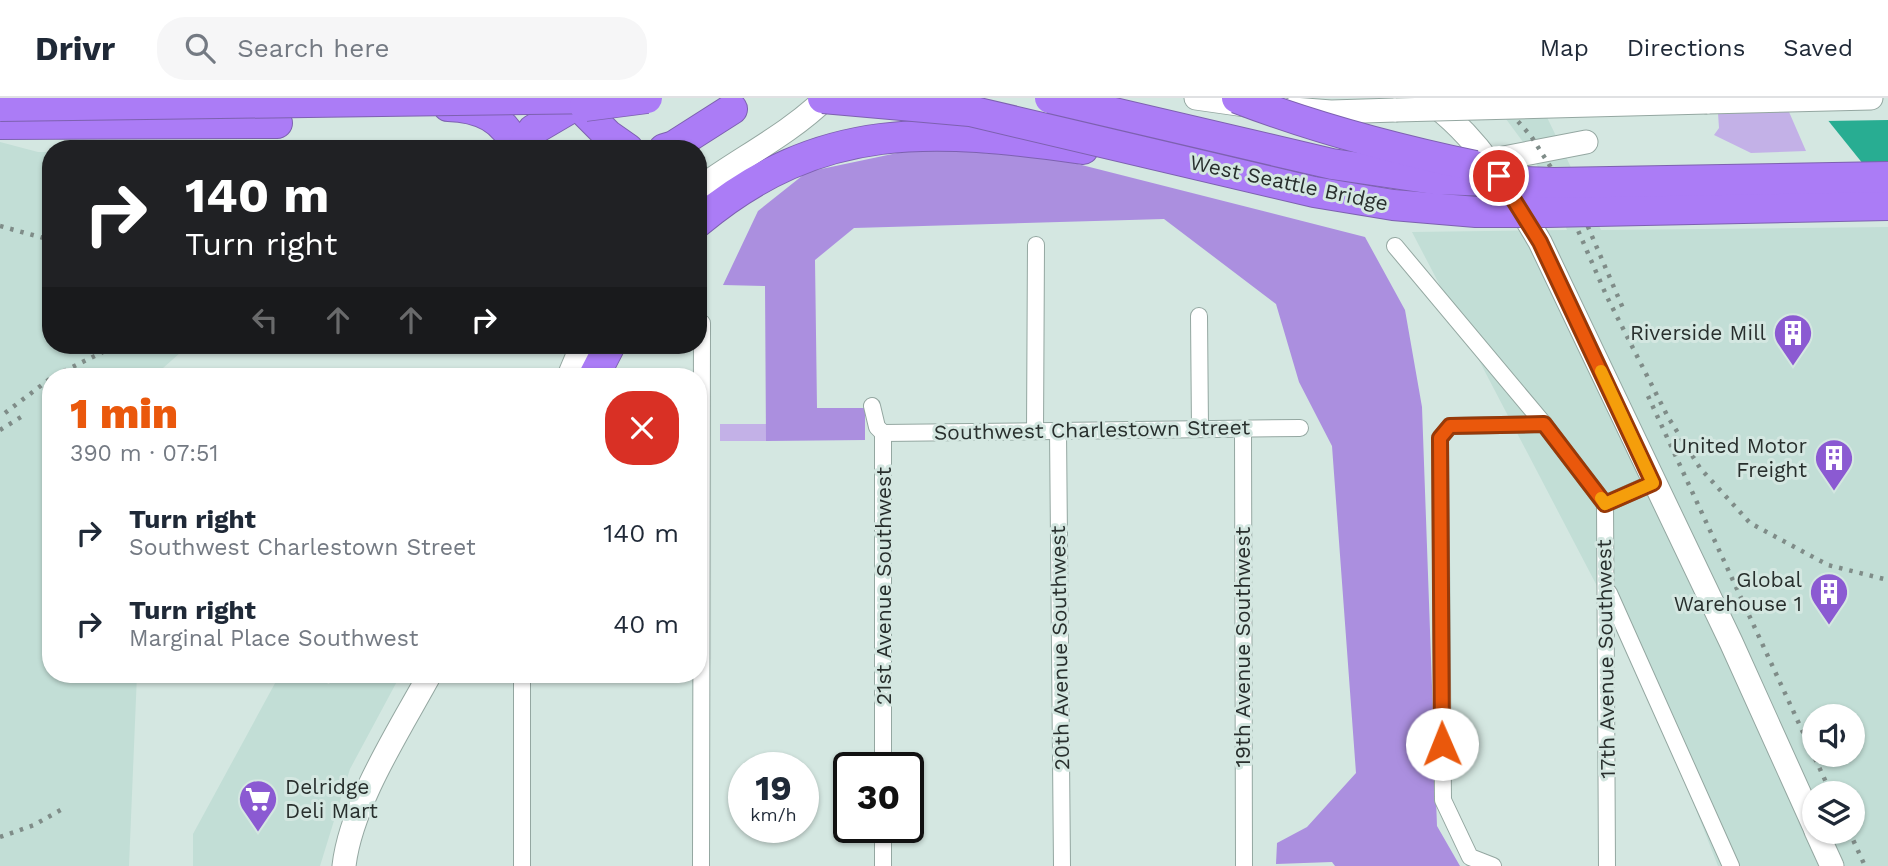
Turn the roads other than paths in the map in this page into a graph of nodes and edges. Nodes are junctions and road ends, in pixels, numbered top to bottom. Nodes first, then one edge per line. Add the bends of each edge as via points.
1 (403, 98) edge
2 (531, 98) edge
3 (647, 98) edge
4 (825, 98) edge
5 (1050, 98) edge
6 (1196, 98) edge
7 (1237, 98) edge
8 (1425, 98) edge
9 (1871, 98) edge
10 (587, 99) edge
11 (737, 103) edge
12 (1329, 105) edge
13 (0, 106) edge
14 (0, 124) edge
15 (514, 140) edge
16 (520, 140) edge
17 (526, 140) edge
18 (615, 140) edge
19 (703, 140) edge
20 (1586, 142) dead end
21 (1488, 161) junction
22 (1226, 171) junction
23 (1888, 177) edge
24 (1554, 183) junction
25 (712, 194) edge
26 (1888, 205) edge
27 (1035, 245) dead end
28 (1395, 246) dead end
29 (1199, 316) dead end
30 (872, 406) dead end
31 (1544, 424) junction
32 (1300, 428) dead end
33 (1200, 429) junction
34 (1242, 429) junction
35 (1035, 431) junction
36 (1058, 431) junction
37 (883, 433) junction
38 (1653, 483) junction
39 (1605, 504) junction
40 (1607, 587) junction
41 (425, 683) edge
42 (522, 683) edge
43 (701, 683) edge
44 (883, 752) edge
45 (1802, 801) edge
46 (883, 843) edge
47 (1822, 844) edge
48 (344, 866) edge
49 (522, 866) edge
50 (701, 866) edge
51 (883, 866) edge
52 (1062, 866) edge
53 (1244, 866) edge
54 (1493, 866) edge
55 (1607, 866) edge
56 (1731, 866) edge
57 (1832, 866) edge

1 - 15 highway via 429,106 475,109 496,119
2 - 16 highway
3 - 14 highway, bridge via 434,120
4 - 22 highway, West Seattle Bridge, bridge via 970,111
4 - 25 main road via 765,145 733,163
5 - 24 highway, West Seattle Bridge, bridge via 1332,164 1434,179
6 - 12 main road via 1238,105
7 - 24 highway, bridge via 1298,121 1413,153
8 - 21 main road via 1474,141
9 - 12 main road, bridge via 1396,110
10 - 13 highway, bridge
10 - 17 highway via 533,130
10 - 18 highway
11 - 19 highway
20 - 21 main road
21 - 38 main road via 1540,242
22 - 25 highway, bridge via 1010,139 901,135 845,143
22 - 26 highway, West Seattle Bridge, bridge via 1393,205 1476,212
23 - 24 highway, West Seattle Bridge, bridge
27 - 35 street
28 - 31 street
29 - 33 street
30 - 37 street, 21st Avenue Southwest
31 - 39 street
31 - 54 street via 1450,426 1440,438 1443,800 1470,857
32 - 34 street, Southwest Charlestown Street
33 - 34 street, Southwest Charlestown Street
33 - 36 street, Southwest Charlestown Street
34 - 53 street, 19th Avenue Southwest
35 - 36 street, Southwest Charlestown Street
35 - 37 street, Southwest Charlestown Street
36 - 52 street, 20th Avenue Southwest
37 - 44 street, 21st Avenue Southwest
38 - 39 street
38 - 45 main road
39 - 40 street, 17th Avenue Southwest
40 - 55 street, 17th Avenue Southwest
40 - 56 street
41 - 48 main road via 366,793
42 - 49 street
43 - 50 street
46 - 51 street
47 - 57 main road

